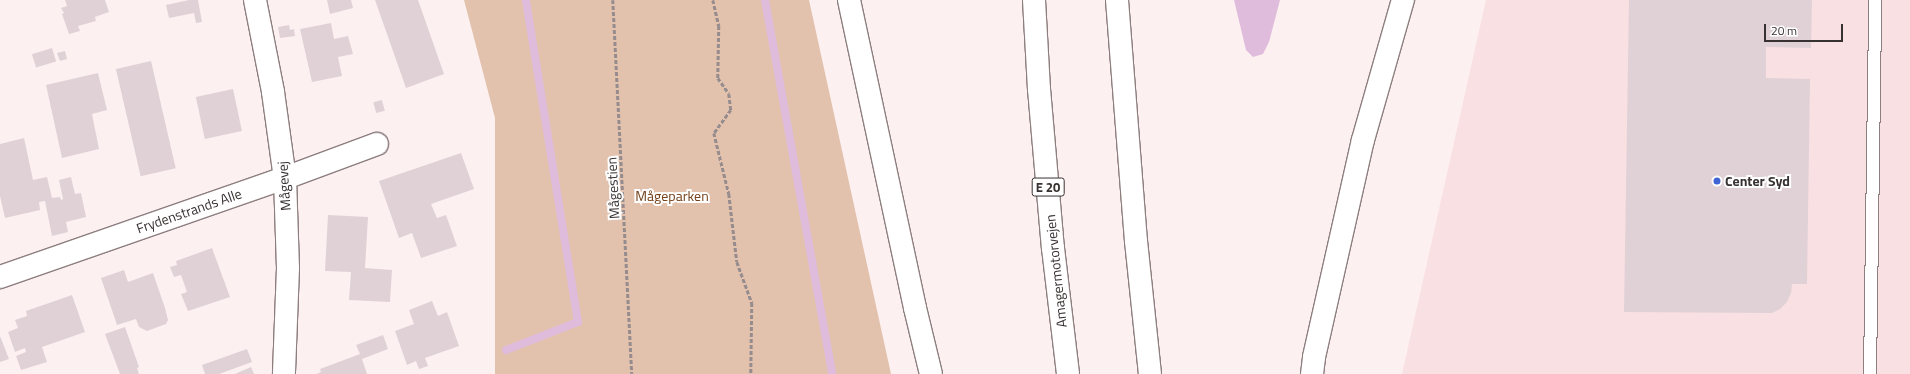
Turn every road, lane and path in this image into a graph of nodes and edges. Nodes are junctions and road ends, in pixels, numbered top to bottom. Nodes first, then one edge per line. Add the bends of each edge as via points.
1 (255, 0) edge
2 (613, 0) edge
3 (713, 0) edge
4 (849, 0) edge
5 (1034, 0) edge
6 (1117, 0) edge
7 (1403, 0) edge
8 (1875, 0) edge
9 (377, 144) dead end
10 (285, 178) junction
11 (0, 277) edge
12 (284, 374) edge
13 (632, 374) edge
14 (751, 374) edge
15 (931, 374) edge
16 (1068, 374) edge
17 (1150, 374) edge
18 (1312, 374) edge
19 (1870, 374) edge

1 - 10 main road, Mågevej via 273,92
2 - 13 path, Mågestien
3 - 14 path via 719,26 718,78 729,94 731,110 714,133 729,194 737,262 752,303
4 - 15 main road
5 - 16 main road, Amagermotorvejen / E 20 via 1053,248
6 - 17 main road via 1135,233
7 - 18 main road via 1363,140
8 - 19 lane
9 - 10 main road, Frydenstrands Alle
10 - 11 main road, Frydenstrands Alle
10 - 12 main road, Mågevej via 288,268

